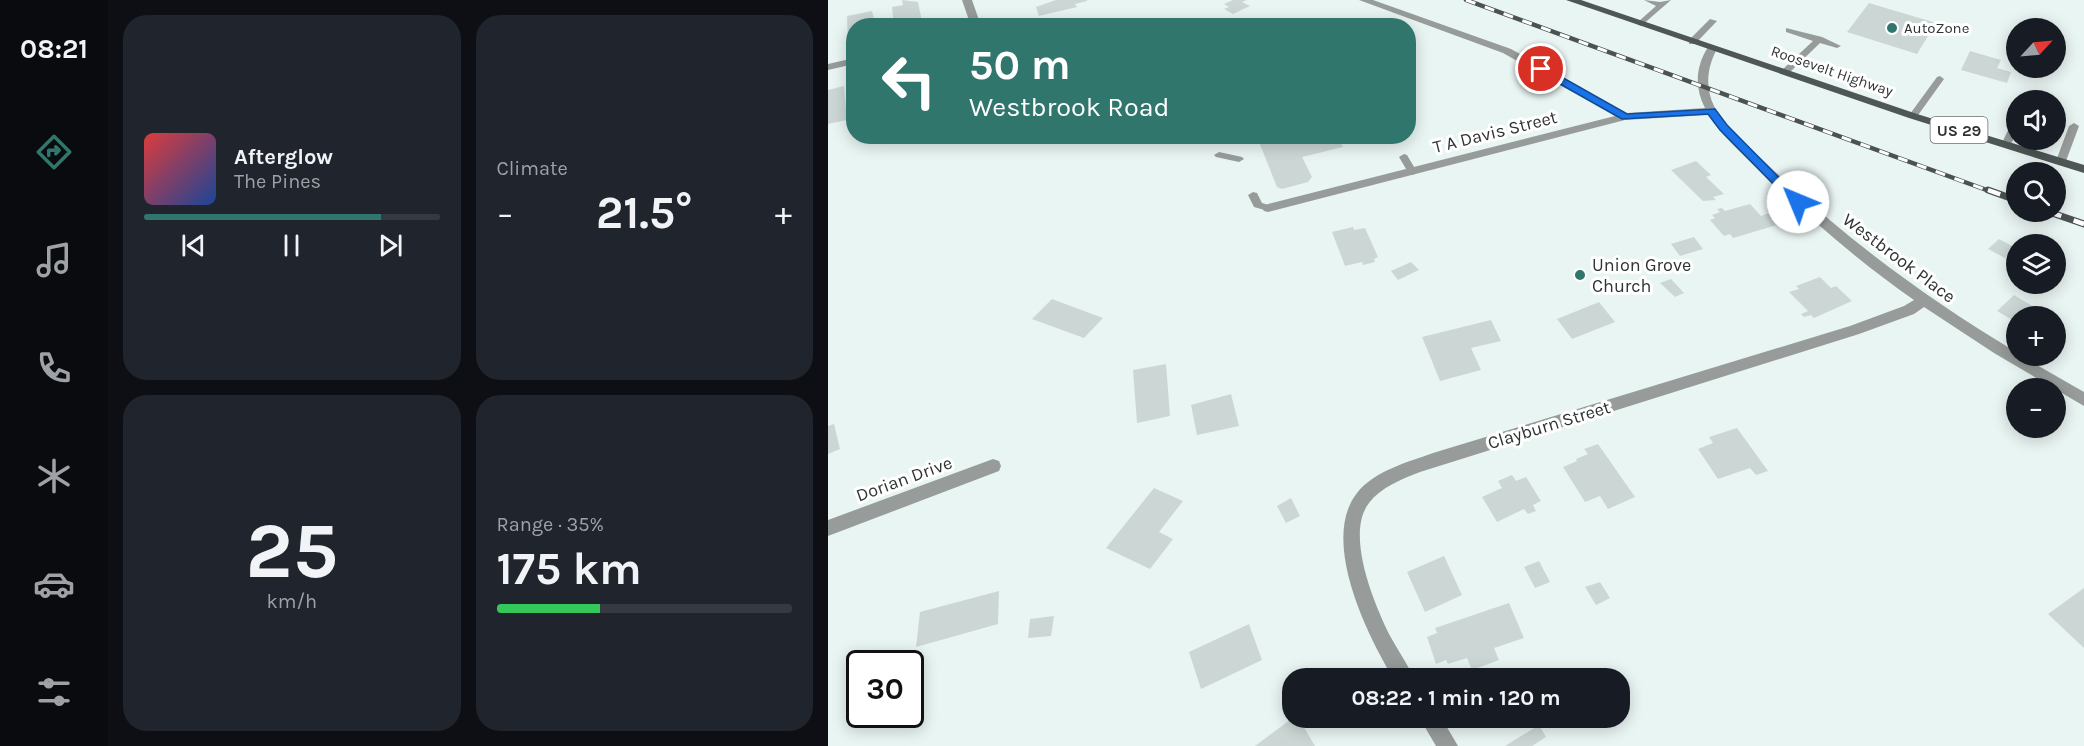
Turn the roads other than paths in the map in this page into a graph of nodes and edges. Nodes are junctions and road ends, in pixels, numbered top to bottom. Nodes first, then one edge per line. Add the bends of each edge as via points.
1 (967, 0) edge
2 (1364, 0) edge
3 (1648, 0) edge
4 (1578, 1) edge
5 (1665, 2) edge
6 (973, 18) edge
7 (1414, 18) edge
8 (1416, 19) edge
9 (1713, 21) dead end
10 (1641, 24) junction
11 (1789, 30) dead end
12 (1819, 39) junction
13 (1692, 42) junction
14 (1837, 46) dead end
15 (1712, 49) junction
16 (846, 63) edge
17 (828, 67) edge
18 (1785, 72) junction
19 (1940, 79) dead end
20 (1711, 111) junction
21 (1913, 116) junction
22 (1625, 117) junction
23 (2074, 126) dead end
24 (2006, 145) edge
25 (2023, 150) edge
26 (1219, 155) dead end
27 (1404, 157) dead end
28 (1239, 159) dead end
29 (2061, 161) junction
30 (2084, 169) edge
31 (1412, 172) junction
32 (1253, 195) dead end
33 (1268, 208) joint
34 (1924, 301) junction
35 (2084, 400) edge
36 (993, 466) dead end
37 (828, 528) edge
38 (1399, 668) edge
39 (1436, 728) edge
40 (1448, 746) edge

1 - 6 street
2 - 7 street
3 - 5 lane
4 - 10 main road, Roosevelt Highway / US 29
5 - 10 lane
8 - 22 street via 1507,51
9 - 13 lane
10 - 13 main road, Roosevelt Highway / US 29
11 - 12 lane
12 - 14 lane
12 - 18 lane
13 - 15 main road, Roosevelt Highway / US 29
15 - 18 main road, Roosevelt Highway / US 29
15 - 20 street, Westbrook Place via 1701,72
16 - 17 street
18 - 21 main road, Roosevelt Highway / US 29
19 - 21 lane
20 - 22 street, T A Davis Street
20 - 34 street, Westbrook Place via 1723,128 1798,202 1855,251
21 - 24 main road, Roosevelt Highway / US 29
22 - 31 street, T A Davis Street
23 - 29 lane
25 - 29 main road, Roosevelt Highway / US 29
26 - 28 lane
27 - 31 lane
29 - 30 main road, Roosevelt Highway / US 29
31 - 33 street, T A Davis Street
32 - 33 lane via 1258,205
34 - 35 street, Westbrook Place
34 - 38 street, Clayburn Street via 1854,330 1433,460 1383,481 1361,500 1352,521 1351,543 1365,600
36 - 37 street, Dorian Drive
39 - 40 street

